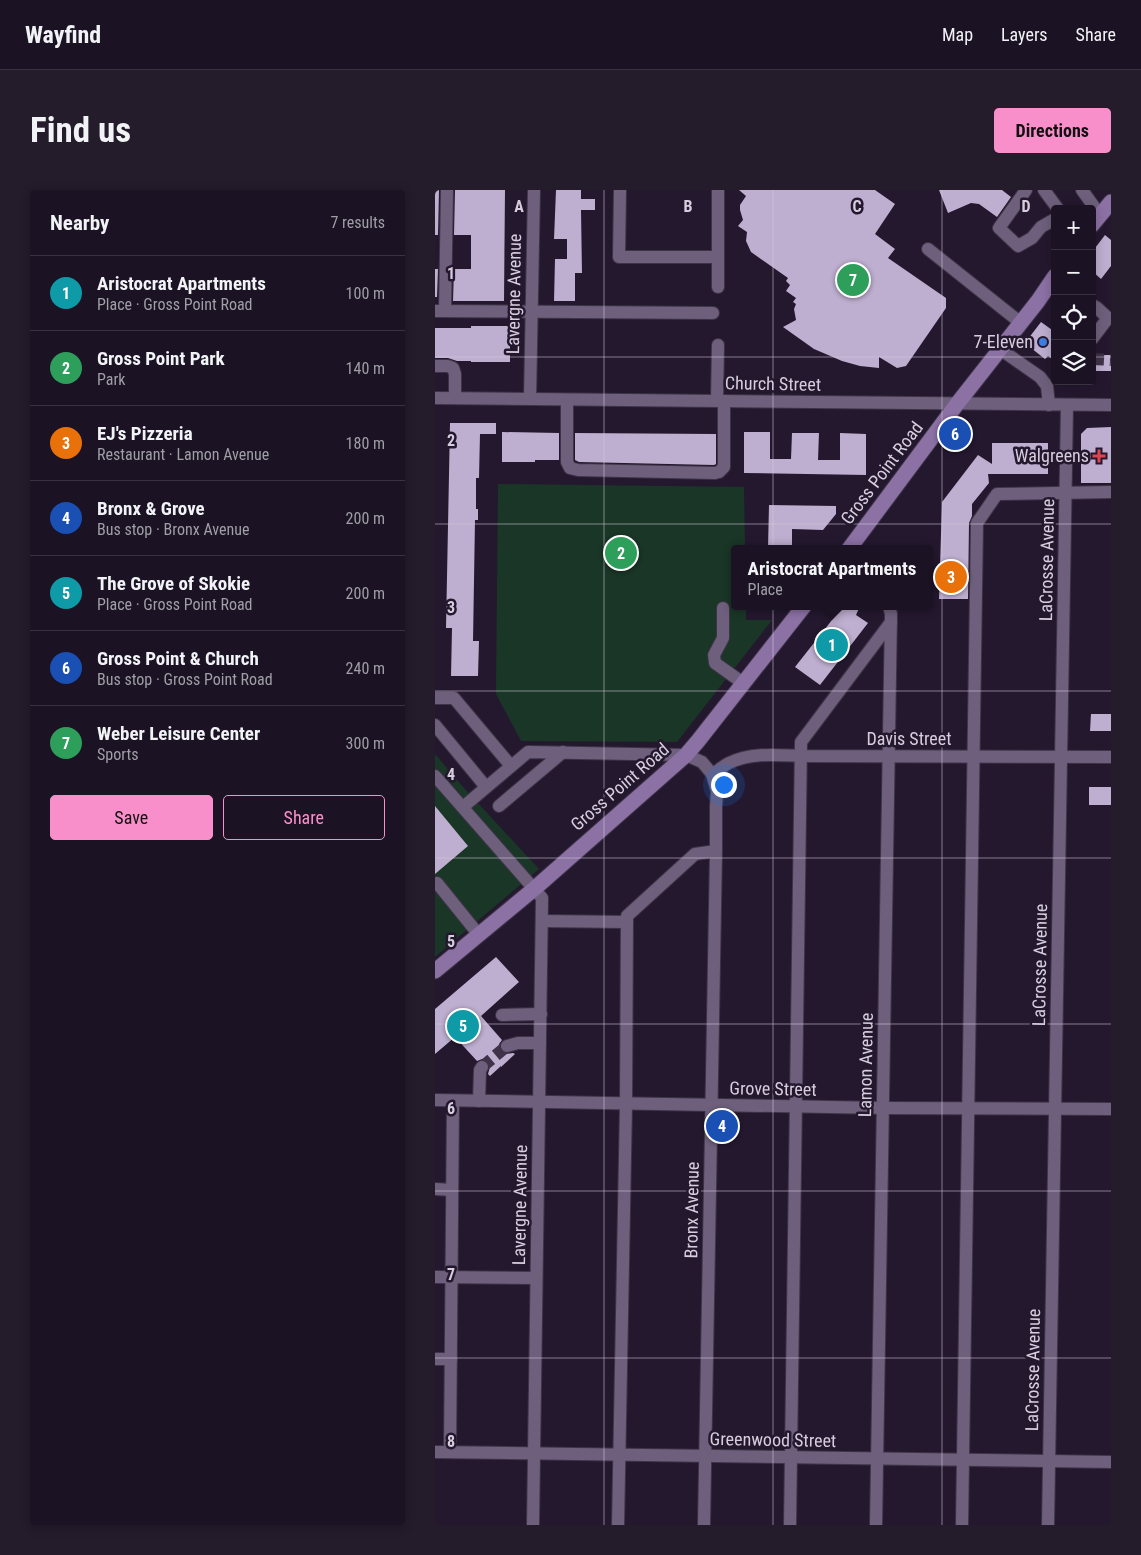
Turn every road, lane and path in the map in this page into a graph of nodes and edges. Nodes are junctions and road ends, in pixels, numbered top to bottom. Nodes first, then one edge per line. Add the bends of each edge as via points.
1 (447, 190) edge
2 (533, 190) edge
3 (620, 190) edge
4 (718, 190) edge
5 (1027, 190) edge
6 (1043, 190) edge
7 (1081, 190) edge
8 (1055, 205) edge
9 (1105, 211) edge
10 (1051, 221) edge
11 (927, 249) dead end
12 (718, 257) junction
13 (1051, 284) edge
14 (718, 287) dead end
15 (1097, 307) edge
16 (440, 311) edge
17 (532, 311) junction
18 (713, 313) dead end
19 (1021, 322) junction
20 (1096, 334) edge
21 (717, 345) dead end
22 (1000, 349) junction
23 (435, 366) edge
24 (435, 398) edge
25 (455, 398) junction
26 (530, 399) junction
27 (567, 400) junction
28 (720, 401) junction
29 (957, 404) junction
30 (1049, 405) junction
31 (1067, 405) junction
32 (1111, 406) edge
33 (1111, 492) edge
34 (1066, 493) junction
35 (852, 545) edge
36 (723, 608) dead end
37 (801, 610) edge
38 (890, 610) edge
39 (891, 622) junction
40 (743, 684) junction
41 (435, 698) edge
42 (435, 725) edge
43 (563, 752) junction
44 (685, 754) junction
45 (801, 756) junction
46 (888, 756) junction
47 (973, 756) junction
48 (1061, 757) junction
49 (1111, 757) edge
50 (511, 766) junction
51 (712, 774) junction
52 (435, 776) edge
53 (486, 787) junction
54 (499, 806) dead end
55 (715, 806) junction
56 (463, 807) junction
57 (716, 851) junction
58 (437, 883) dead end
59 (534, 889) junction
60 (542, 922) junction
61 (627, 922) junction
62 (479, 935) junction
63 (435, 971) edge
64 (541, 1014) junction
65 (502, 1015) dead end
66 (540, 1043) junction
67 (507, 1046) tunnel mouth
68 (482, 1067) tunnel mouth
69 (435, 1100) edge
70 (453, 1101) junction
71 (479, 1101) junction
72 (539, 1102) junction
73 (626, 1104) junction
74 (711, 1105) junction
75 (795, 1106) junction
76 (883, 1108) junction
77 (968, 1108) junction
78 (1055, 1108) junction
79 (1111, 1109) edge
80 (435, 1190) edge
81 (452, 1190) junction
82 (435, 1277) edge
83 (451, 1277) junction
84 (536, 1278) junction
85 (435, 1359) edge
86 (451, 1360) junction
87 (435, 1452) edge
88 (450, 1452) junction
89 (535, 1453) junction
90 (620, 1455) junction
91 (705, 1456) junction
92 (791, 1457) junction
93 (877, 1459) junction
94 (962, 1460) junction
95 (1049, 1461) junction
96 (1111, 1462) edge
97 (533, 1525) edge
98 (618, 1525) edge
99 (704, 1525) edge
100 (790, 1525) edge
101 (876, 1525) edge
102 (962, 1525) edge
103 (1048, 1525) edge

1 - 16 street
2 - 17 street, Lavergne Avenue
3 - 12 street via 619,256
4 - 12 street
5 - 10 street via 999,228 1018,246
6 - 8 street
7 - 9 street
11 - 19 street
12 - 14 street
13 - 19 main road, Gross Point Road
15 - 20 street via 1108,318
16 - 17 street
17 - 18 street
17 - 26 street, Lavergne Avenue
19 - 22 main road, Gross Point Road
21 - 28 street
22 - 29 main road, Gross Point Road
22 - 30 street via 1040,376 1047,386
23 - 25 street via 453,368
24 - 25 street, Church Street
25 - 26 street, Church Street
26 - 27 street, Church Street
27 - 28 street, Church Street
27 - 28 street via 569,468 715,473 724,467
28 - 29 street, Church Street
29 - 30 street, Church Street
29 - 35 main road, Gross Point Road
30 - 31 street, Church Street
31 - 32 street, Church Street
31 - 34 street, LaCrosse Avenue
33 - 34 street
34 - 47 street via 997,494 977,523
34 - 48 street, LaCrosse Avenue
36 - 40 street via 723,638 714,655 715,663
37 - 40 main road, Gross Point Road
38 - 39 street, Lamon Avenue
39 - 45 street via 801,742
39 - 46 street, Lamon Avenue
40 - 44 main road, Gross Point Road
41 - 50 street via 454,698
42 - 53 street
43 - 44 street
43 - 50 street via 528,752
43 - 54 street
44 - 51 street via 702,762
44 - 55 street, Bronx Avenue via 705,779
44 - 59 main road, Gross Point Road
45 - 46 street, Davis Street
45 - 51 street, Davis Street via 752,756
45 - 75 street
46 - 47 street, Davis Street
46 - 76 street, Lamon Avenue
47 - 48 street, Davis Street
47 - 77 street
48 - 49 street, Davis Street
48 - 78 street, LaCrosse Avenue
50 - 53 street
51 - 55 street, Bronx Avenue via 717,791
52 - 56 street
53 - 56 street
55 - 57 street, Bronx Avenue
56 - 59 street
57 - 61 street via 695,854 627,916
57 - 74 street, Bronx Avenue
58 - 62 street
59 - 60 street, Lavergne Avenue via 542,898
59 - 62 main road, Gross Point Road
60 - 61 street
60 - 64 street, Lavergne Avenue
61 - 73 street
62 - 63 main road, Gross Point Road
64 - 65 street
64 - 66 street, Lavergne Avenue
66 - 67 street
66 - 72 street, Lavergne Avenue
68 - 71 street
69 - 70 street, Grove Street
70 - 71 street, Grove Street
70 - 81 street
71 - 72 street, Grove Street
72 - 73 street, Grove Street
72 - 84 street, Lavergne Avenue
73 - 74 street, Grove Street
73 - 90 street
74 - 75 street, Grove Street
74 - 91 street, Bronx Avenue
75 - 76 street, Grove Street
75 - 92 street
76 - 77 street, Grove Street
76 - 93 street, Lamon Avenue
77 - 78 street, Grove Street
77 - 94 street
78 - 79 street, Grove Street
78 - 95 street, LaCrosse Avenue
80 - 81 street
81 - 83 street
82 - 83 street
83 - 84 street
83 - 86 street
84 - 89 street, Lavergne Avenue
85 - 86 street
86 - 88 street
87 - 88 street, Greenwood Street
88 - 89 street, Greenwood Street
89 - 90 street, Greenwood Street
89 - 97 street, Lavergne Avenue
90 - 91 street, Greenwood Street
90 - 98 street
91 - 92 street, Greenwood Street
91 - 99 street, Bronx Avenue
92 - 93 street, Greenwood Street
92 - 100 street
93 - 94 street, Greenwood Street
93 - 101 street, Lamon Avenue
94 - 95 street, Greenwood Street
94 - 102 street
95 - 96 street, Greenwood Street
95 - 103 street, LaCrosse Avenue

